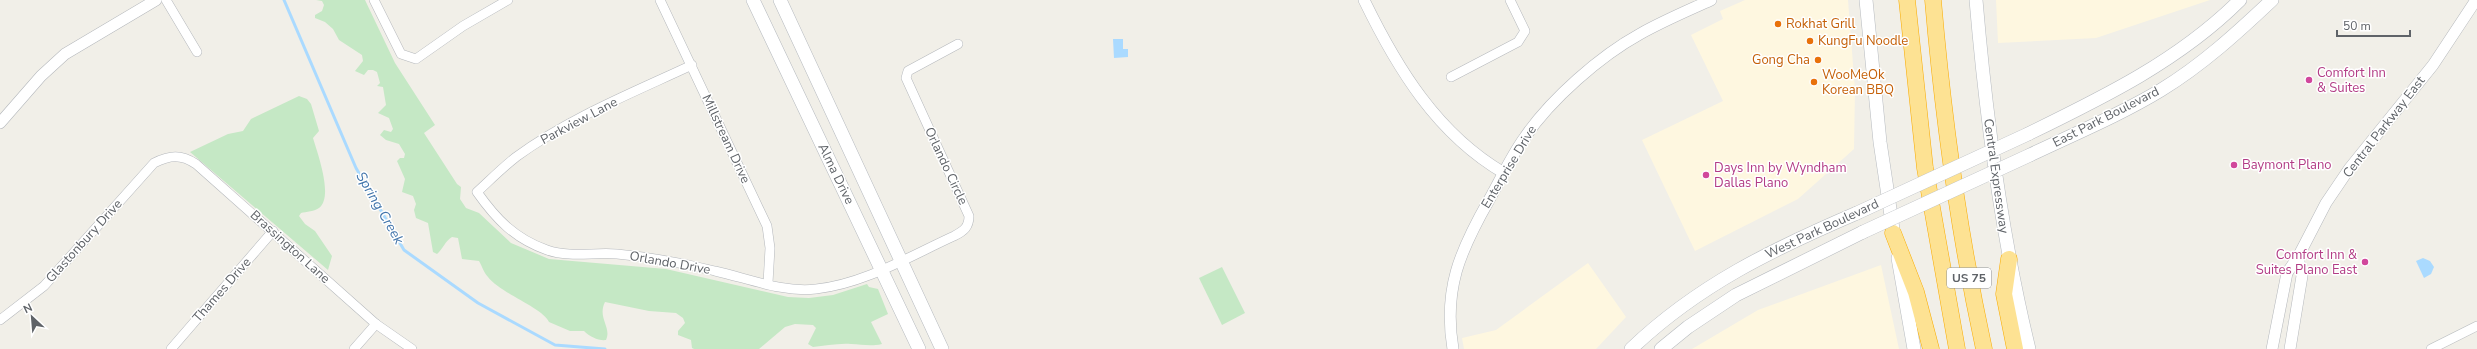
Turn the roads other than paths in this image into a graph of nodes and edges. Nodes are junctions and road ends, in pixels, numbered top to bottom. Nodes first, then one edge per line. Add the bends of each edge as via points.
1 (156, 0) edge
2 (166, 0) edge
3 (374, 0) edge
4 (508, 0) edge
5 (660, 0) edge
6 (753, 0) edge
7 (780, 0) edge
8 (1364, 0) edge
9 (1510, 0) edge
10 (1711, 0) edge
11 (1866, 0) edge
12 (1907, 0) edge
13 (1933, 0) edge
14 (1976, 0) edge
15 (2240, 0) edge
16 (2271, 0) edge
17 (2475, 5) edge
18 (958, 44) dead end
19 (197, 52) dead end
20 (692, 65) junction
21 (1451, 77) dead end
22 (0, 123) edge
23 (2028, 134) joint
24 (2030, 155) joint
25 (164, 158) joint
26 (1504, 172) junction
27 (477, 192) joint
28 (273, 231) junction
29 (1894, 233) junction
30 (2298, 257) junction
31 (2009, 258) junction
32 (901, 260) junction
33 (882, 269) junction
34 (768, 283) junction
35 (0, 320) edge
36 (376, 324) junction
37 (2477, 326) edge
38 (171, 349) edge
39 (354, 349) edge
40 (412, 349) edge
41 (919, 349) edge
42 (942, 349) edge
43 (1453, 349) edge
44 (1631, 349) edge
45 (1661, 349) edge
46 (1914, 349) edge
47 (1931, 349) edge
48 (1957, 349) edge
49 (1984, 349) edge
50 (2015, 349) edge
51 (2029, 349) edge
52 (2272, 349) edge
53 (2290, 349) edge
54 (2431, 349) edge

1 - 22 street via 65,54 41,76
2 - 19 street
3 - 4 street via 401,54 416,59 463,26
5 - 20 street, Millstream Drive
6 - 33 main road, Alma Drive
7 - 32 main road, Alma Drive
8 - 26 street via 1389,52 1422,99 1463,144
9 - 21 street via 1525,31 1518,42
10 - 26 street, Enterprise Drive via 1638,35 1600,63 1538,121
11 - 29 main road via 1879,134
12 - 48 highway, US 75 via 1925,168
13 - 49 highway, US 75 via 1952,170 1968,273
14 - 31 main road, Central Expressway via 1988,127
15 - 23 main road, East Park Boulevard via 2195,39 2154,68 2117,90
16 - 24 main road, East Park Boulevard via 2228,41 2161,90
17 - 30 street, Central Parkway East via 2426,73 2349,169 2326,203
18 - 32 street, Orlando Circle via 915,66 908,71 906,78 969,216 969,224 958,234
20 - 27 street, Parkview Lane via 586,114 549,135 514,158
20 - 34 street, Millstream Drive via 767,226 770,248
23 - 44 main road, West Park Boulevard, bridge via 1799,238 1718,280 1671,314
24 - 45 main road, West Park Boulevard, bridge via 1863,232 1736,295 1688,327
25 - 28 street, Brassington Lane via 176,156 196,164
25 - 35 street, Glastonbury Drive via 154,163 44,286
26 - 43 street, Enterprise Drive via 1469,235 1455,272 1450,314
27 - 34 street, Orlando Drive via 491,213 508,231 548,251 570,255 616,254 666,261
28 - 36 street, Brassington Lane
28 - 38 street, Thames Drive
29 - 46 main road
29 - 47 highway via 1916,292
30 - 52 street, Central Parkway East via 2287,273
30 - 53 street via 2302,276
31 - 50 highway via 2004,294
31 - 51 main road, Central Expressway
32 - 33 street, Orlando Circle
32 - 42 main road, Alma Drive
33 - 34 street, Orlando Drive via 843,284 815,289 791,290
33 - 41 main road, Alma Drive
36 - 39 street
36 - 40 street, Brassington Lane
37 - 54 street

